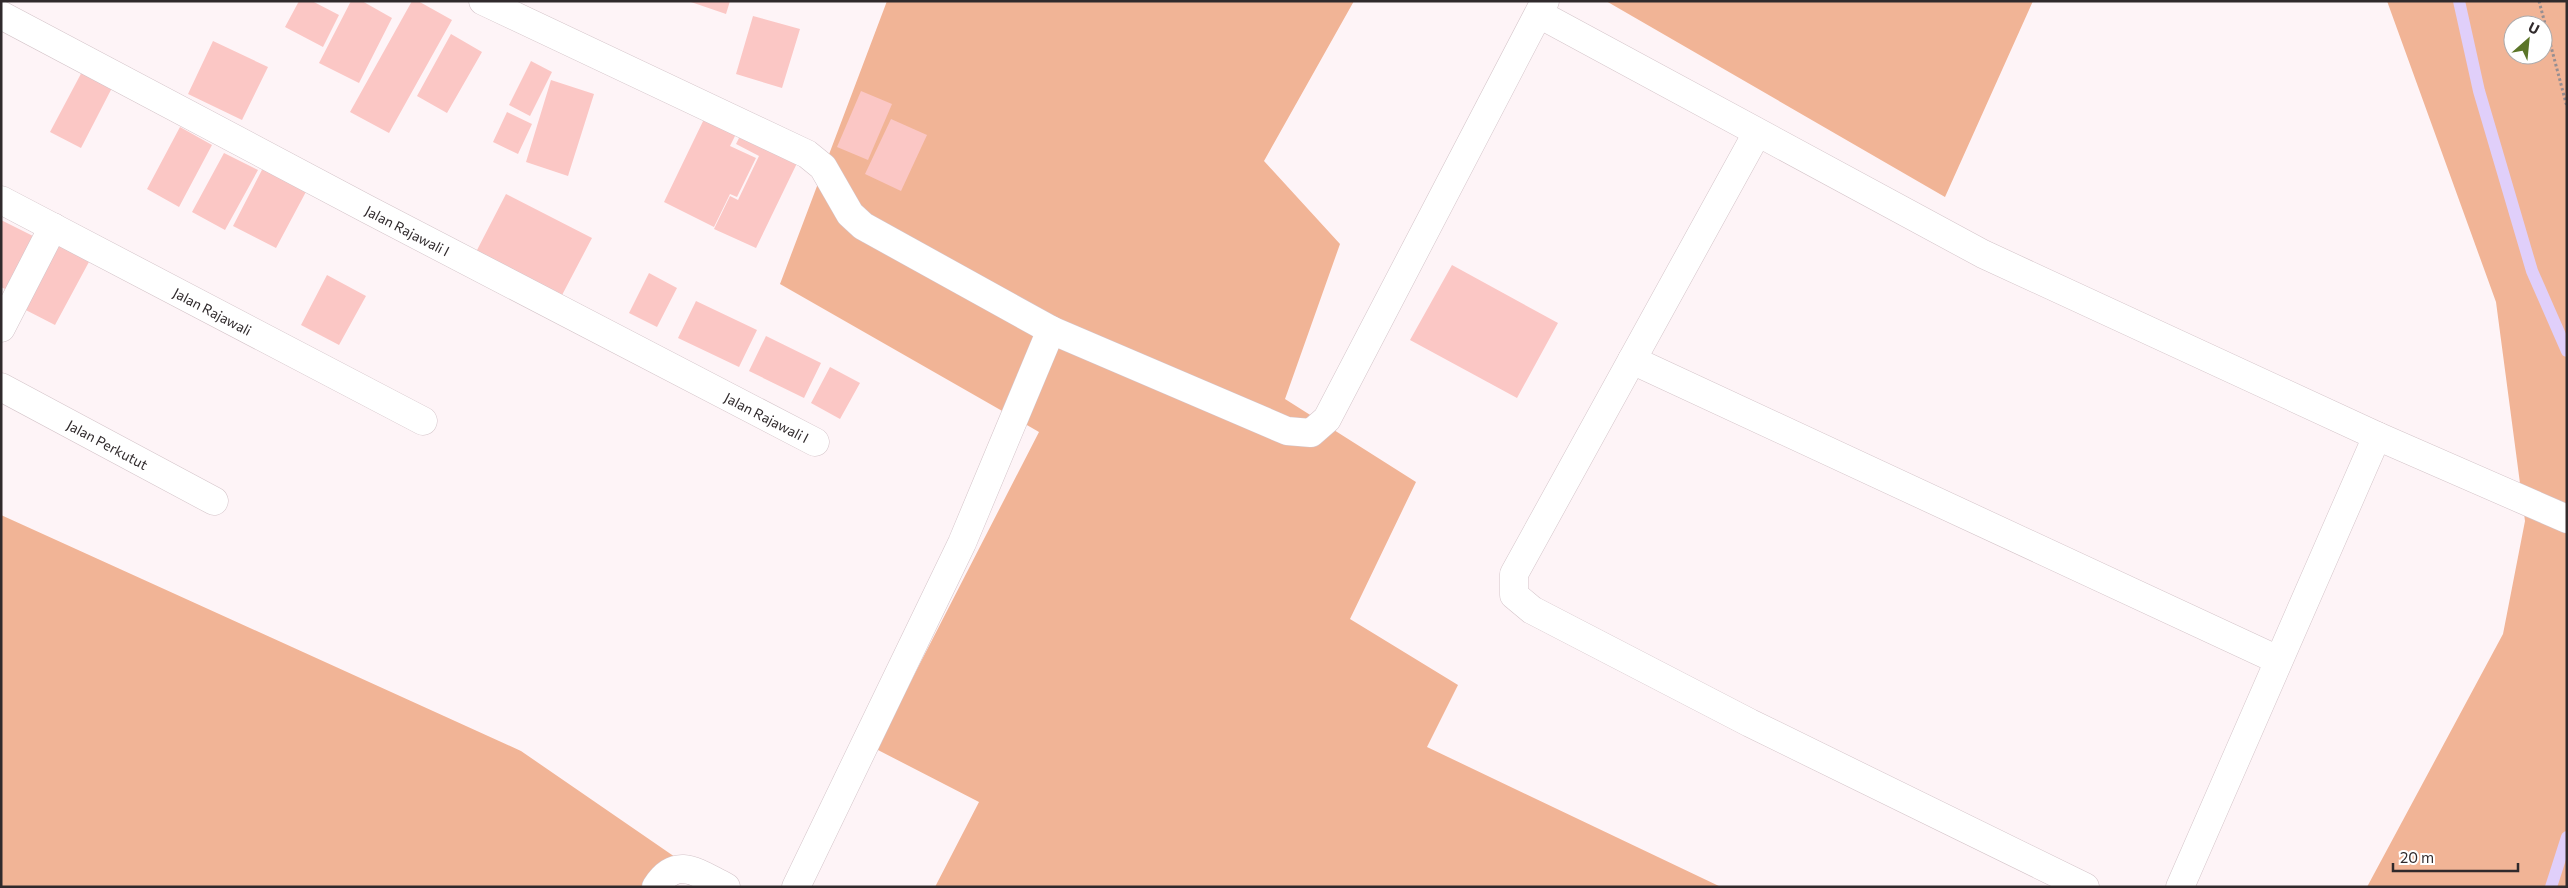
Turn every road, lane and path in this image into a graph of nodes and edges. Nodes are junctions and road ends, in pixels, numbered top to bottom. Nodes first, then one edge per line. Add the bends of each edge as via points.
1 (482, 1) edge
2 (2539, 1) edge
3 (1542, 8) edge
4 (1, 15) edge
5 (2567, 107) edge
6 (1757, 133) junction
7 (1, 200) edge
8 (53, 227) junction
9 (1, 328) edge
10 (1051, 330) junction
11 (1632, 360) junction
12 (1, 387) edge
13 (423, 421) dead end
14 (2377, 436) junction
15 (815, 442) dead end
16 (214, 501) dead end
17 (2567, 519) edge
18 (2278, 660) junction
19 (656, 887) edge
20 (726, 887) edge
21 (796, 887) edge
22 (2085, 887) edge
23 (2180, 887) edge

1 - 10 street via 807,154 823,167 850,214 863,226
2 - 5 path
3 - 6 street
3 - 10 street via 1327,419 1311,433 1287,431
4 - 15 street, Jalan Rajawali I
6 - 11 street
6 - 14 street via 1983,254
7 - 8 street, Jalan Rajawali
8 - 9 street
8 - 13 street, Jalan Rajawali
10 - 21 street via 962,543
11 - 18 street
11 - 22 street via 1514,574 1514,595 1532,610 1750,723
12 - 16 street, Jalan Perkutut
14 - 17 street
14 - 18 street
18 - 23 street
19 - 20 street via 668,872 682,868

